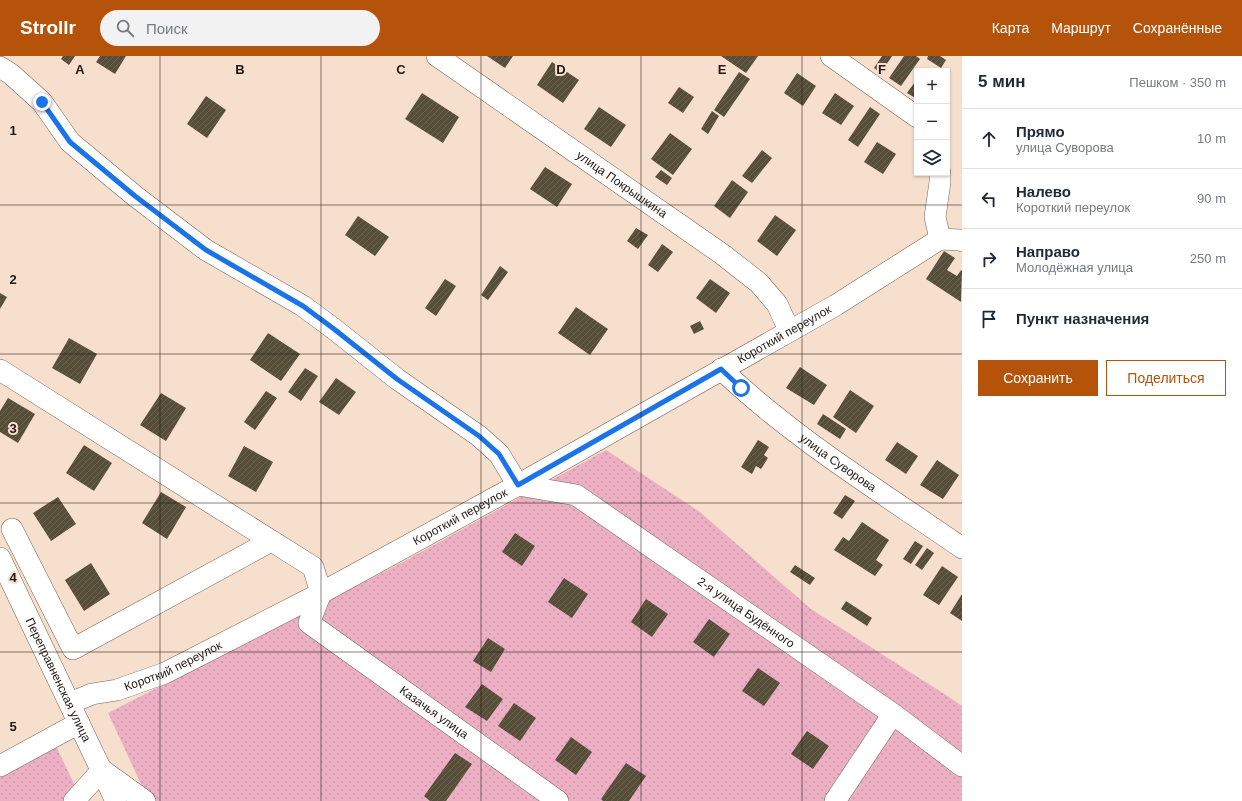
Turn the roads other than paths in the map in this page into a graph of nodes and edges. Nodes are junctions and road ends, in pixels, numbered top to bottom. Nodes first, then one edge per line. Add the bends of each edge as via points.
1 (437, 56) edge
2 (831, 56) edge
3 (0, 67) edge
4 (914, 115) edge
5 (940, 176) edge
6 (940, 239) junction
7 (962, 241) edge
8 (789, 330) junction
9 (721, 369) junction
10 (0, 370) edge
11 (518, 485) junction
12 (12, 529) dead end
13 (271, 541) junction
14 (962, 548) edge
15 (0, 558) edge
16 (322, 593) junction
17 (70, 703) junction
18 (893, 714) junction
19 (79, 723) junction
20 (0, 766) edge
21 (962, 766) edge
22 (102, 770) junction
23 (74, 801) edge
24 (116, 801) edge
25 (145, 801) edge
26 (558, 801) edge
27 (835, 801) edge

1 - 8 street, улица Покрышкина via 722,254 759,283 777,304
2 - 4 street
3 - 11 street via 42,102 70,142 135,196 206,250 303,306 397,379 479,436 499,454
5 - 6 street via 935,217
6 - 7 street
6 - 8 street, Короткий переулок via 836,305
8 - 9 street, Короткий переулок
9 - 11 street, Короткий переулок
9 - 14 street, улица Суворова via 788,428
10 - 13 street
11 - 16 street, Короткий переулок
11 - 18 street, 2-я улица Будённого via 576,495
12 - 13 street via 73,649
13 - 16 street via 313,567
15 - 17 street, Переправненская улица
16 - 17 street, Короткий переулок via 165,673
16 - 26 street, Казачья улица via 309,624
17 - 19 street, Переправненская улица
18 - 21 street, 2-я улица Будённого
18 - 27 street
19 - 20 street
19 - 22 street, Переправненская улица
22 - 23 street
22 - 24 street, Переправненская улица
22 - 25 street

